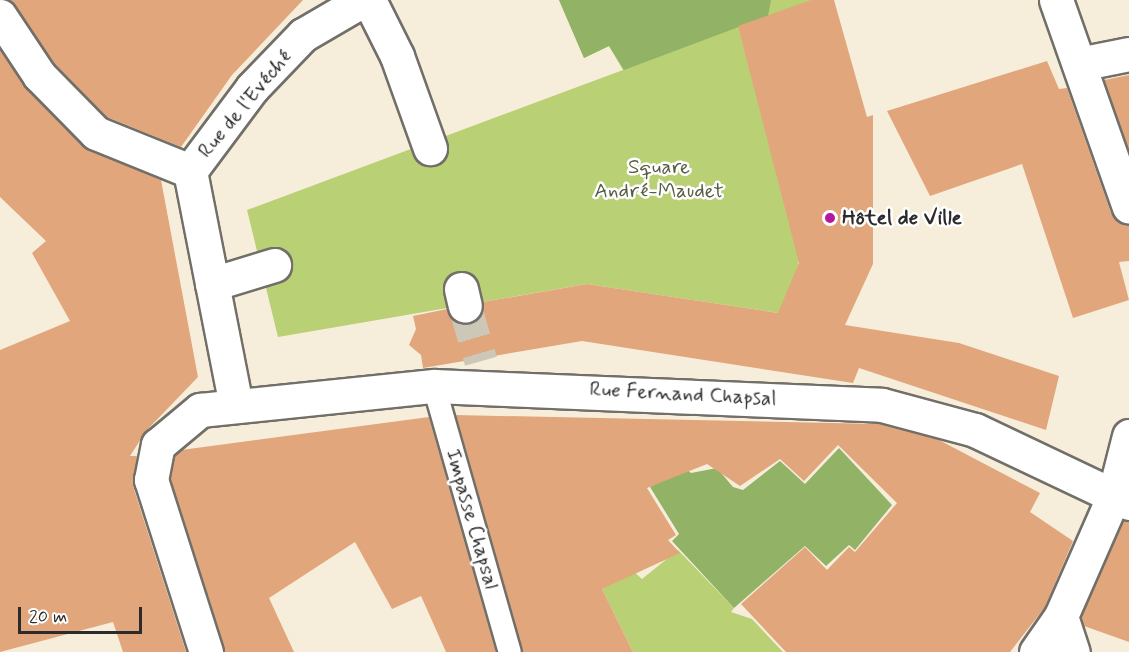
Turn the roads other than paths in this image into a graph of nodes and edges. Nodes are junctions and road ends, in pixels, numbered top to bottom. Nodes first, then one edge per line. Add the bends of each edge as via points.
1 (363, 0) edge
2 (369, 0) edge
3 (1056, 0) edge
4 (0, 16) edge
5 (1129, 54) edge
6 (1079, 64) junction
7 (430, 148) dead end
8 (190, 171) junction
9 (1129, 207) edge
10 (274, 265) dead end
11 (212, 284) junction
12 (434, 386) junction
13 (236, 405) junction
14 (1129, 436) edge
15 (1121, 499) edge
16 (1061, 616) junction
17 (206, 652) edge
18 (510, 652) edge
19 (1036, 652) edge
20 (1072, 652) edge

1 - 8 street, Rue de l'Evéché via 303,35 252,88
2 - 7 street via 397,56
3 - 6 street
4 - 8 street via 39,75 96,134
5 - 6 street
6 - 9 street
8 - 11 street
10 - 11 street
11 - 13 street
12 - 13 street, Rue Fernand Chapsal
12 - 15 street, Rue Fernand Chapsal via 486,373 882,405 975,430
12 - 18 lane, Impasse Chapsal
13 - 17 street, Rue Fernand Chapsal via 200,410 158,445 151,480
14 - 15 street
15 - 16 street
16 - 19 street
16 - 20 street

